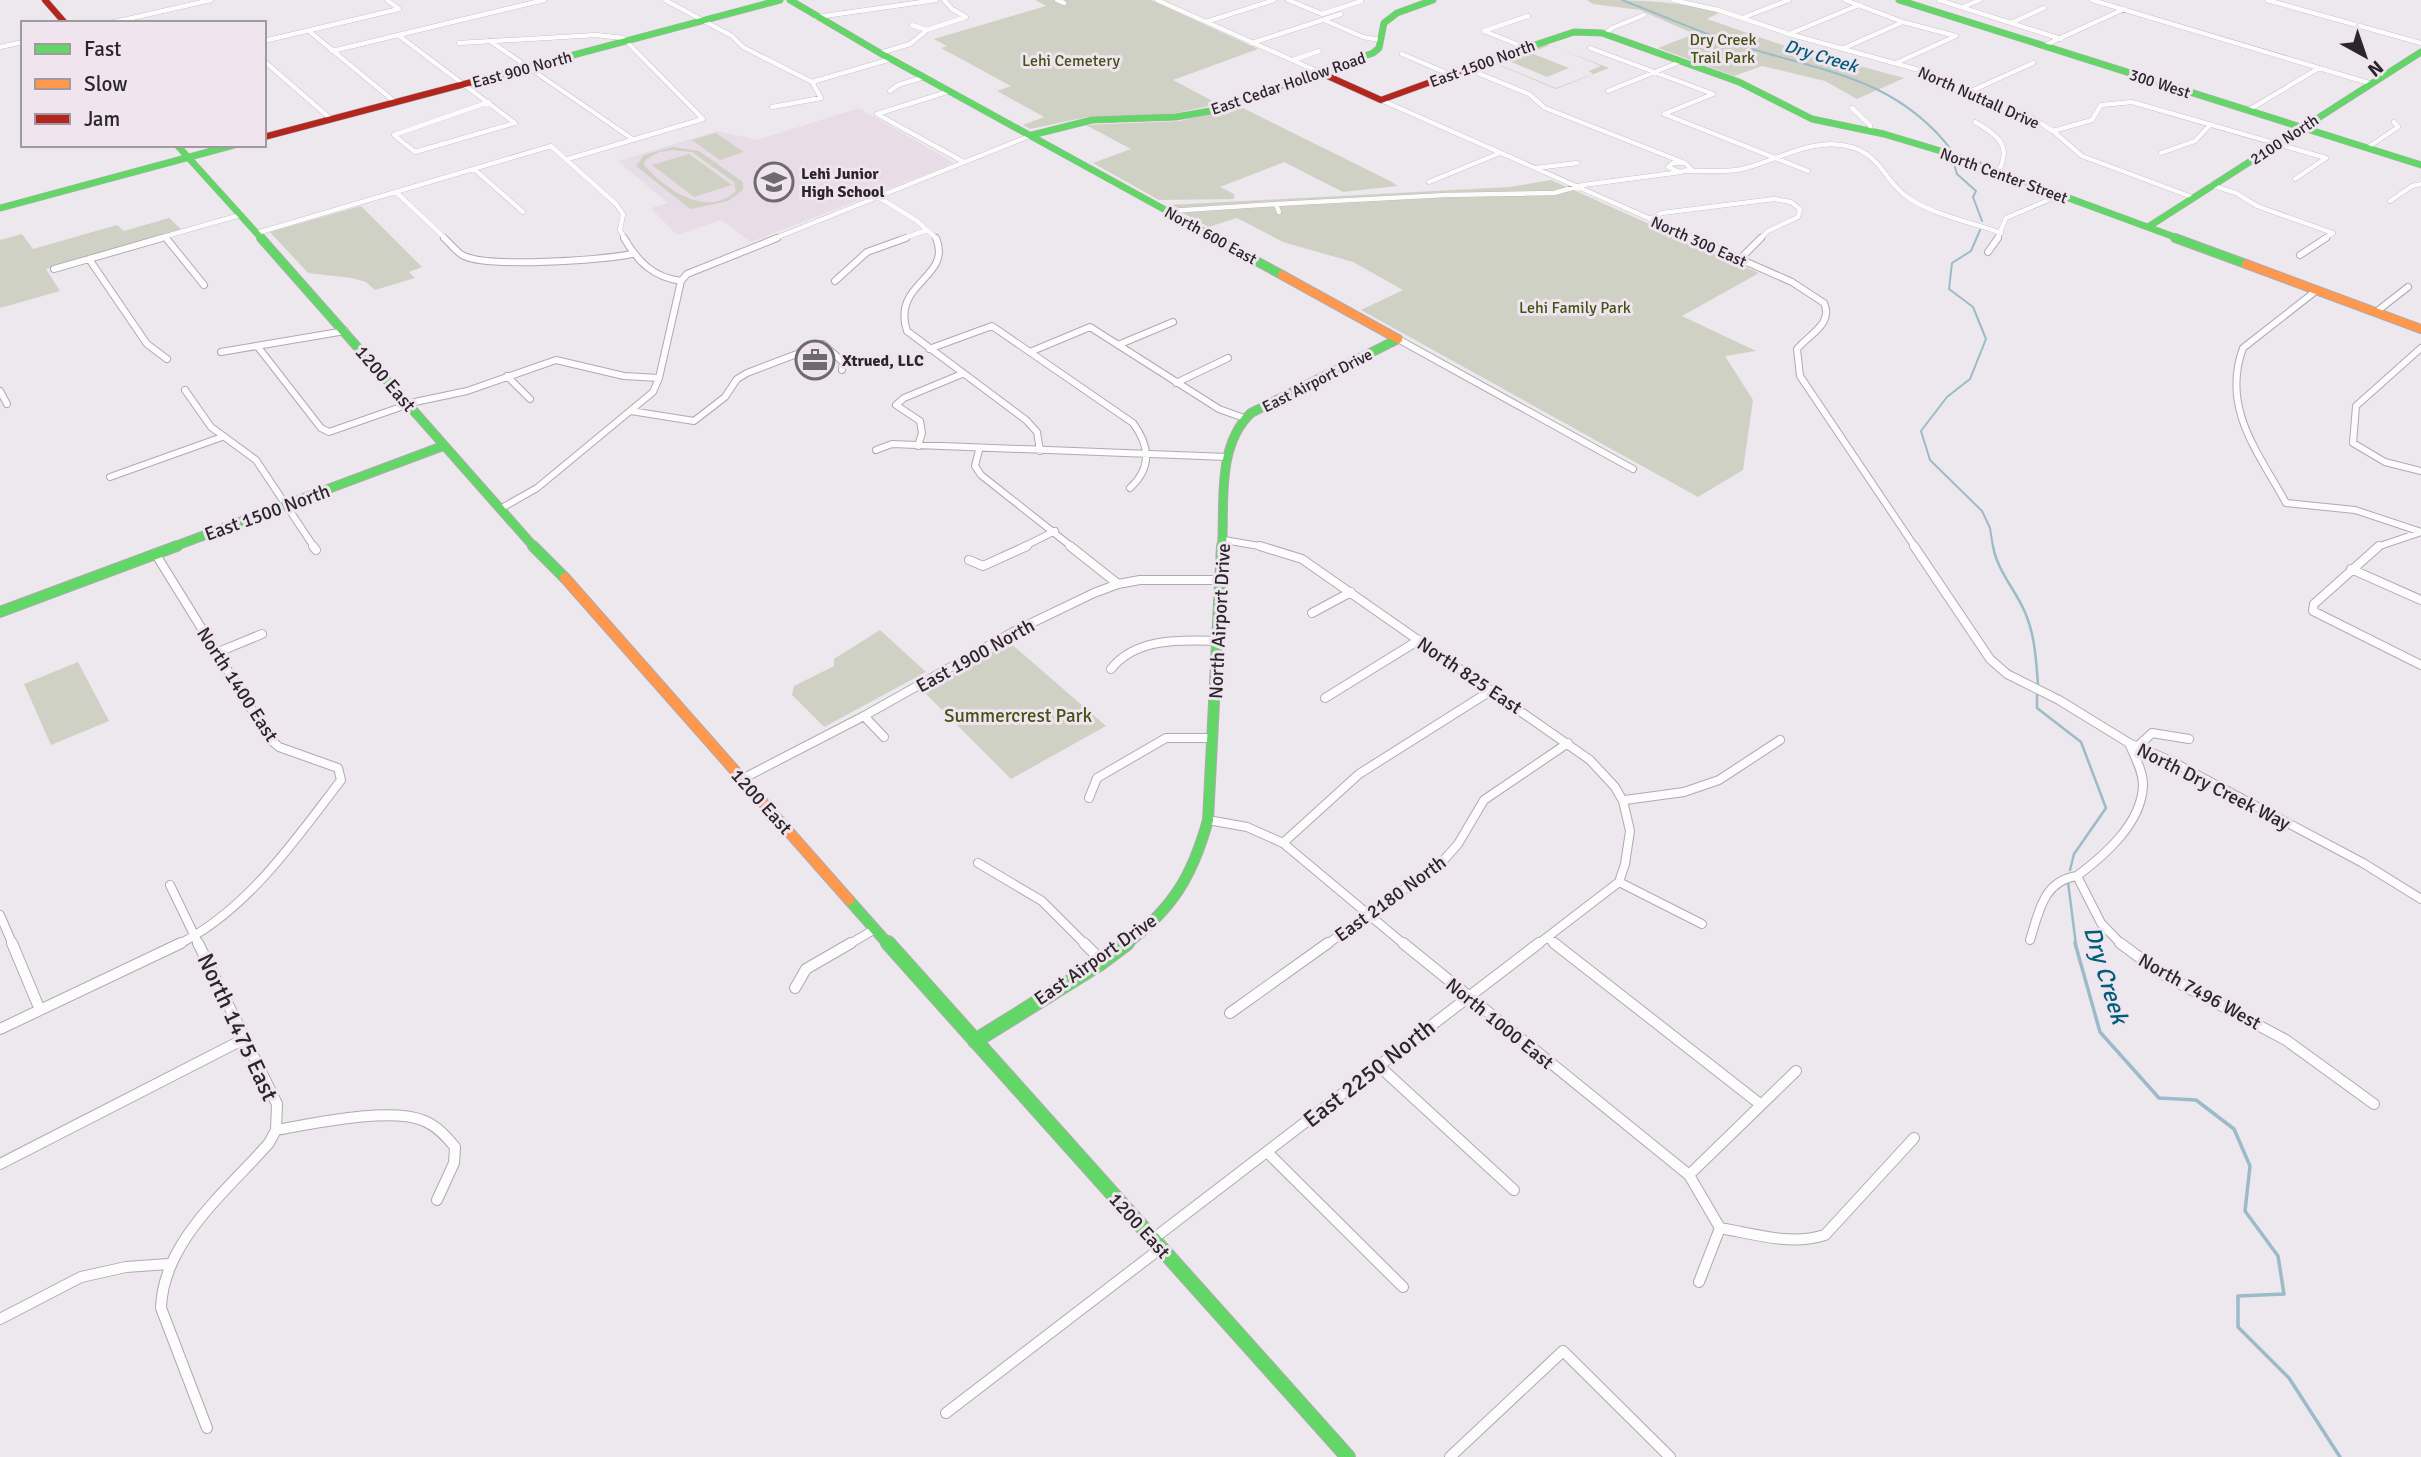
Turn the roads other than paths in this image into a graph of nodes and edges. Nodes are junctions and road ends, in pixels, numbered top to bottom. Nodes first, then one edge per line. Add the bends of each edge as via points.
1 (45, 0) edge
2 (211, 0) edge
3 (387, 0) edge
4 (502, 0) edge
5 (544, 0) edge
6 (666, 0) edge
7 (779, 0) edge
8 (790, 0) edge
9 (936, 0) edge
10 (944, 0) edge
11 (1057, 0) edge
12 (1160, 0) edge
13 (1274, 0) edge
14 (1288, 0) edge
15 (1359, 0) edge
16 (1433, 0) edge
17 (1673, 0) edge
18 (1766, 0) edge
19 (1789, 0) edge
20 (1845, 0) edge
21 (1899, 0) edge
22 (1939, 0) edge
23 (1980, 0) edge
24 (2092, 0) edge
25 (2267, 0) edge
26 (163, 1) edge
27 (1064, 3) dead end
28 (1779, 4) junction
29 (1859, 5) junction
30 (513, 7) junction
31 (1962, 7) junction
32 (2044, 8) dead end
33 (172, 9) junction
34 (2124, 9) junction
35 (1341, 14) dead end
36 (1644, 15) dead end
37 (139, 16) junction
38 (1528, 16) dead end
39 (817, 17) junction
40 (1742, 18) junction
41 (702, 20) junction
42 (1323, 20) junction
43 (63, 21) edge
44 (118, 21) edge
45 (143, 21) edge
46 (1206, 22) junction
47 (1903, 22) junction
48 (2011, 23) junction
49 (912, 25) dead end
50 (309, 30) junction
51 (927, 30) junction
52 (1585, 32) joint
53 (1605, 34) junction
54 (1789, 34) junction
55 (398, 35) junction
56 (2061, 38) junction
57 (1380, 40) junction
58 (266, 41) edge
59 (490, 41) junction
60 (21, 42) edge
61 (624, 42) junction
62 (459, 43) dead end
63 (1252, 43) junction
64 (2421, 43) edge
65 (2043, 46) junction
66 (0, 47) edge
67 (1524, 47) junction
68 (1590, 48) dead end
69 (1842, 49) junction
70 (332, 51) junction
71 (1319, 51) dead end
72 (2421, 52) edge
73 (1402, 54) dead end
74 (886, 56) junction
75 (1293, 60) junction
76 (1682, 61) junction
77 (266, 63) edge
78 (1896, 63) junction
79 (2033, 63) dead end
80 (525, 68) junction
81 (1465, 68) junction
82 (2319, 68) junction
83 (1657, 72) junction
84 (1321, 73) junction
85 (1449, 74) junction
86 (924, 77) junction
87 (812, 82) junction
88 (2369, 83) junction
89 (465, 84) junction
90 (890, 91) dead end
91 (950, 91) junction
92 (1608, 91) dead end
93 (1969, 92) junction
94 (1381, 100) junction
95 (395, 102) junction
96 (489, 102) junction
97 (772, 107) dead end
98 (1852, 108) dead end
99 (2247, 111) junction
100 (331, 119) junction
101 (1975, 122) dead end
102 (2394, 122) dead end
103 (2209, 126) junction
104 (2301, 128) junction
105 (1871, 131) junction
106 (2053, 131) junction
107 (1032, 135) junction
108 (266, 136) edge
109 (634, 140) junction
110 (2278, 143) junction
111 (179, 147) edge
112 (227, 147) edge
113 (2367, 148) junction
114 (1500, 153) junction
115 (2161, 153) dead end
116 (1664, 154) junction
117 (190, 157) junction
118 (568, 159) junction
119 (1777, 159) junction
120 (964, 162) junction
121 (1577, 163) dead end
122 (1669, 165) junction
123 (2421, 165) edge
124 (1686, 168) junction
125 (474, 169) junction
126 (1536, 169) junction
127 (1808, 172) dead end
128 (1998, 172) junction
129 (1655, 175) junction
130 (2295, 179) dead end
131 (1429, 182) dead end
132 (2421, 184) edge
133 (2211, 185) junction
134 (1578, 187) junction
135 (396, 192) junction
136 (2060, 195) junction
137 (877, 197) junction
138 (2192, 197) junction
139 (2390, 201) dead end
140 (1276, 204) junction
141 (0, 208) edge
142 (1169, 211) junction
143 (523, 212) dead end
144 (1279, 212) dead end
145 (240, 215) junction
146 (1649, 219) junction
147 (2148, 227) junction
148 (927, 230) junction
149 (257, 233) junction
150 (2001, 233) junction
151 (165, 237) junction
152 (1988, 252) dead end
153 (632, 254) junction
154 (2300, 255) dead end
155 (89, 259) junction
156 (1740, 259) junction
157 (54, 269) dead end
158 (681, 281) junction
159 (835, 281) dead end
160 (204, 285) dead end
161 (2408, 287) dead end
162 (2317, 290) junction
163 (2376, 312) junction
164 (1173, 322) dead end
165 (2421, 329) edge
166 (345, 331) junction
167 (1398, 340) junction
168 (1118, 345) junction
169 (258, 347) junction
170 (2421, 348) edge
171 (929, 349) junction
172 (221, 352) dead end
173 (1030, 352) junction
174 (1228, 358) dead end
175 (167, 359) dead end
176 (842, 370) dead end
177 (962, 374) junction
178 (508, 376) junction
179 (659, 378) junction
180 (1176, 383) junction
181 (185, 390) dead end
182 (0, 391) edge
183 (530, 398) dead end
184 (8, 404) dead end
185 (409, 404) junction
186 (631, 411) junction
187 (1242, 421) junction
188 (222, 437) junction
189 (443, 446) junction
190 (918, 446) junction
191 (876, 450) dead end
192 (979, 450) junction
193 (1040, 451) junction
194 (1148, 455) junction
195 (1227, 457) junction
196 (1633, 469) dead end
197 (2421, 471) edge
198 (110, 478) dead end
199 (1130, 488) dead end
200 (285, 506) junction
201 (500, 509) junction
202 (1055, 531) junction
203 (2421, 532) edge
204 (1224, 540) junction
205 (316, 550) dead end
206 (155, 554) junction
207 (969, 561) dead end
208 (2351, 569) junction
209 (1222, 580) junction
210 (1118, 584) junction
211 (1350, 592) junction
212 (2421, 600) edge
213 (0, 612) edge
214 (1312, 613) dead end
215 (262, 634) dead end
216 (1419, 640) junction
217 (1219, 641) junction
218 (216, 653) junction
219 (2421, 664) edge
220 (1111, 669) dead end
221 (2007, 674) joint
222 (1492, 690) junction
223 (1325, 698) dead end
224 (864, 716) junction
225 (884, 737) dead end
226 (1213, 738) junction
227 (2189, 739) dead end
228 (1780, 740) dead end
229 (1568, 743) junction
230 (2133, 745) junction
231 (743, 779) junction
232 (1089, 798) dead end
233 (1625, 800) junction
234 (1208, 820) junction
235 (1283, 843) junction
236 (978, 863) dead end
237 (2077, 876) junction
238 (1619, 882) junction
239 (170, 885) dead end
240 (2421, 899) edge
241 (1368, 914) junction
242 (0, 915) edge
243 (1702, 924) dead end
244 (875, 929) junction
245 (196, 936) junction
246 (1548, 938) junction
247 (2029, 940) dead end
248 (1100, 959) junction
249 (795, 988) dead end
250 (1468, 997) junction
251 (40, 1010) junction
252 (1230, 1013) dead end
253 (0, 1029) edge
254 (246, 1038) junction
255 (975, 1041) junction
256 (1379, 1066) junction
257 (1796, 1071) dead end
258 (1760, 1104) junction
259 (2374, 1104) dead end
260 (275, 1130) junction
261 (1914, 1138) dead end
262 (1267, 1152) junction
263 (0, 1164) edge
264 (1689, 1175) junction
265 (1514, 1190) dead end
266 (437, 1200) dead end
267 (1720, 1228) junction
268 (1157, 1244) junction
269 (168, 1265) junction
270 (1699, 1282) dead end
271 (1402, 1287) dead end
272 (0, 1319) edge
273 (946, 1413) dead end
274 (207, 1428) dead end
275 (1348, 1457) edge
276 (1450, 1457) edge
277 (1670, 1457) edge

1 - 43 street
2 - 33 street
3 - 50 street via 399,9
4 - 30 street
5 - 30 street
6 - 41 street
7 - 41 street, East 900 North
8 - 39 street, North 600 East
9 - 39 street
10 - 51 street via 966,17
11 - 27 street
12 - 46 street, North 300 East
13 - 46 street
14 - 15 street via 1322,14
16 - 57 street, East Cedar Hollow Road via 1390,18
17 - 40 street, North Nuttall Drive
18 - 28 street
19 - 28 street
20 - 29 street
21 - 65 street, 300 West
22 - 31 street
23 - 31 street
24 - 34 street
25 - 64 street
26 - 33 street
28 - 40 street
29 - 47 street
29 - 54 street
30 - 55 street
31 - 48 street
32 - 48 street
33 - 37 street
34 - 56 street
34 - 82 street
35 - 42 street
36 - 53 street
37 - 44 street
37 - 45 street
38 - 67 street via 1484,31
39 - 74 street, North 600 East
40 - 54 street, North Nuttall Drive
41 - 61 street, East 900 North
41 - 87 street
42 - 57 street
42 - 63 street
46 - 63 street, North 300 East
47 - 69 street
47 - 78 street via 1956,36
48 - 56 street
49 - 51 street
50 - 58 street
50 - 70 street
51 - 74 street
52 - 53 street, North Center Street
52 - 67 street, East 1500 North
53 - 76 street, North Center Street
54 - 69 street, North Nuttall Drive
55 - 70 street
55 - 89 street
56 - 65 street
57 - 84 street, East Cedar Hollow Road via 1373,53
59 - 61 street via 596,35 623,38
59 - 62 street
59 - 80 street
60 - 66 street
61 - 80 street, East 900 North
61 - 109 street via 703,119
63 - 75 street, North 300 East
65 - 99 street, 300 West
67 - 81 street, East 1500 North
68 - 83 street
69 - 78 street, North Nuttall Drive
70 - 95 street
71 - 75 street
72 - 88 street, 2100 North
73 - 85 street
74 - 86 street, North 600 East
74 - 87 street
75 - 84 street, North 300 East
76 - 83 street
76 - 105 street, North Center Street via 1758,90 1812,119
77 - 100 street
78 - 93 street, North Nuttall Drive
79 - 93 street
80 - 89 street, East 900 North
80 - 109 street
81 - 85 street, East 1500 North
81 - 116 street via 1528,94 1545,108
82 - 88 street
82 - 99 street
83 - 92 street
83 - 119 street via 1713,94 1664,114
84 - 94 street, North 300 East
84 - 107 street, East Cedar Hollow Road via 1199,114 1092,120
85 - 94 street, East 1500 North
86 - 90 street
86 - 91 street, North 600 East
87 - 97 street via 821,98
88 - 104 street, 2100 North
89 - 95 street, East 900 North
89 - 96 street
91 - 107 street, North 600 East
91 - 120 street via 877,114
93 - 106 street, North Nuttall Drive via 2028,115
94 - 114 street, North 300 East
95 - 100 street, East 900 North
96 - 96 street via 514,123 415,152 394,135
98 - 105 street
99 - 104 street, 300 West
100 - 108 street, East 900 North
101 - 128 street via 2004,148 2005,163
102 - 113 street via 2398,127
103 - 106 street via 2145,104 2108,103 2101,105 2092,120
103 - 110 street
103 - 115 street via 2197,141
104 - 110 street, 2100 North
104 - 113 street, 300 West
105 - 128 street, North Center Street
106 - 138 street, North Nuttall Drive via 2082,156
107 - 120 street
107 - 142 street, North 600 East
109 - 118 street
110 - 130 street via 2326,158
110 - 133 street, 2100 North
111 - 117 street, 1200 East
112 - 117 street
113 - 123 street, 300 West
114 - 126 street, North 300 East
114 - 131 street
116 - 122 street
116 - 124 street
117 - 141 street
117 - 145 street, 1200 East
118 - 125 street via 551,146
118 - 153 street via 624,214 620,230
119 - 124 street via 1739,170
119 - 127 street
119 - 150 street via 1816,145 1835,144 1867,152 1910,199
120 - 137 street
121 - 126 street
122 - 124 street
122 - 124 street via 1672,170
122 - 129 street
124 - 129 street
125 - 135 street
125 - 143 street
126 - 134 street, North 300 East
128 - 136 street, North Center Street
129 - 134 street
132 - 139 street
133 - 138 street, 2100 North
133 - 154 street via 2333,233
134 - 140 street via 1554,194
134 - 146 street, North 300 East
135 - 149 street
135 - 153 street via 463,256 579,261
136 - 147 street, North Center Street
136 - 150 street via 2006,218
137 - 148 street
137 - 158 street via 707,265
138 - 147 street, 2100 North
140 - 142 street
140 - 144 street
142 - 167 street, North 600 East
145 - 149 street, 1200 East
145 - 151 street
146 - 156 street, North 300 East
146 - 156 street via 1662,213 1774,199 1800,209 1798,217 1768,231
147 - 162 street, North Center Street
148 - 159 street via 867,252
148 - 171 street via 945,259 904,304 901,314 907,331
149 - 166 street, 1200 East
150 - 152 street
151 - 155 street
151 - 160 street
153 - 158 street via 664,279
155 - 157 street
155 - 175 street via 148,344
156 - 221 street, North 300 East via 1807,290 1826,305 1829,315 1824,324 1798,346 1800,376 1990,659
158 - 179 street
161 - 163 street
162 - 163 street, North Center Street
162 - 203 street via 2243,348 2236,409 2286,503 2349,507
163 - 165 street, North Center Street
164 - 168 street
166 - 169 street
166 - 185 street, 1200 East
167 - 187 street, East Airport Drive
167 - 196 street, North 600 East
168 - 173 street via 1090,327
168 - 180 street
169 - 172 street
169 - 185 street via 327,432
170 - 197 street via 2356,406 2353,443 2395,466
171 - 173 street via 992,326
171 - 177 street
173 - 194 street via 1133,422 1146,439
174 - 180 street
176 - 186 street via 843,362 823,344 747,373 694,421
177 - 190 street via 896,405 919,421
177 - 193 street via 1026,420 1037,432
178 - 179 street via 566,360 624,376
178 - 183 street
178 - 185 street
179 - 186 street via 653,392
180 - 187 street
181 - 188 street
182 - 184 street
185 - 189 street, 1200 East
186 - 201 street via 537,488
187 - 195 street, North Airport Drive via 1230,439
188 - 198 street
188 - 200 street via 256,460
189 - 200 street, East 1500 North
189 - 201 street, 1200 East
190 - 191 street via 892,444
190 - 192 street
192 - 193 street
192 - 202 street via 975,466 981,475
193 - 194 street
194 - 195 street
194 - 199 street via 1142,479
195 - 204 street, North Airport Drive
200 - 205 street
200 - 206 street, East 1500 North
201 - 231 street, 1200 East
202 - 207 street via 991,564
202 - 210 street
203 - 208 street via 2381,544
204 - 209 street, North Airport Drive
204 - 211 street, North 825 East via 1302,559
206 - 213 street, East 1500 North
206 - 218 street, North 1400 East
208 - 212 street
208 - 219 street via 2314,604 2313,611
209 - 210 street, East 1900 North
209 - 217 street, North Airport Drive
210 - 224 street, East 1900 North via 1013,632
211 - 214 street
211 - 216 street, North 825 East
215 - 218 street
216 - 222 street, North 825 East
216 - 223 street
217 - 220 street via 1175,640 1149,646 1115,660
217 - 226 street, North Airport Drive
218 - 245 street, North 1400 East via 270,739 279,747 338,768 341,780 258,878
221 - 230 street, North Dry Creek Way
222 - 229 street, North 825 East
222 - 235 street via 1359,774
224 - 225 street
224 - 231 street, East 1900 North
226 - 232 street via 1166,738 1097,778
226 - 234 street, North Airport Drive
227 - 230 street via 2152,733
228 - 233 street via 1719,780 1685,792
229 - 233 street, North 825 East via 1599,768
229 - 241 street, East 2180 North via 1485,800 1442,862
230 - 237 street via 2143,783 2138,807 2109,848
230 - 240 street, North Dry Creek Way via 2363,863
231 - 244 street, 1200 East
233 - 238 street, North 825 East via 1631,832 1629,859
234 - 235 street, North 1000 East via 1244,825
234 - 248 street, East Airport Drive via 1201,853 1178,894 1149,926
235 - 241 street, North 1000 East
236 - 248 street via 1042,901
237 - 247 street via 2059,878 2051,885
237 - 259 street, North 7496 West via 2110,934 2132,954 2185,988 2296,1045
238 - 243 street
238 - 246 street, East 2250 North
239 - 245 street, North 1475 East
241 - 250 street, North 1000 East
241 - 252 street, East 2180 North
242 - 251 street
244 - 249 street via 806,969
244 - 255 street, 1200 East
245 - 251 street
245 - 254 street, North 1475 East
246 - 250 street, East 2250 North
246 - 258 street
248 - 255 street, East Airport Drive
250 - 256 street, East 2250 North
250 - 264 street, North 1000 East
251 - 253 street
254 - 260 street, North 1475 East via 277,1104
254 - 263 street
255 - 268 street, 1200 East
256 - 262 street, East 2250 North
256 - 265 street
257 - 258 street
258 - 264 street
260 - 266 street via 396,1116 433,1125 455,1147 454,1163
260 - 269 street via 249,1168 180,1244
261 - 267 street via 1825,1235 1799,1241
262 - 268 street, East 2250 North
262 - 271 street
264 - 267 street, North 1000 East
267 - 270 street
268 - 273 street, East 2250 North
268 - 275 street, 1200 East
269 - 272 street via 81,1276
269 - 274 street via 161,1281 161,1308
276 - 277 street via 1563,1351

